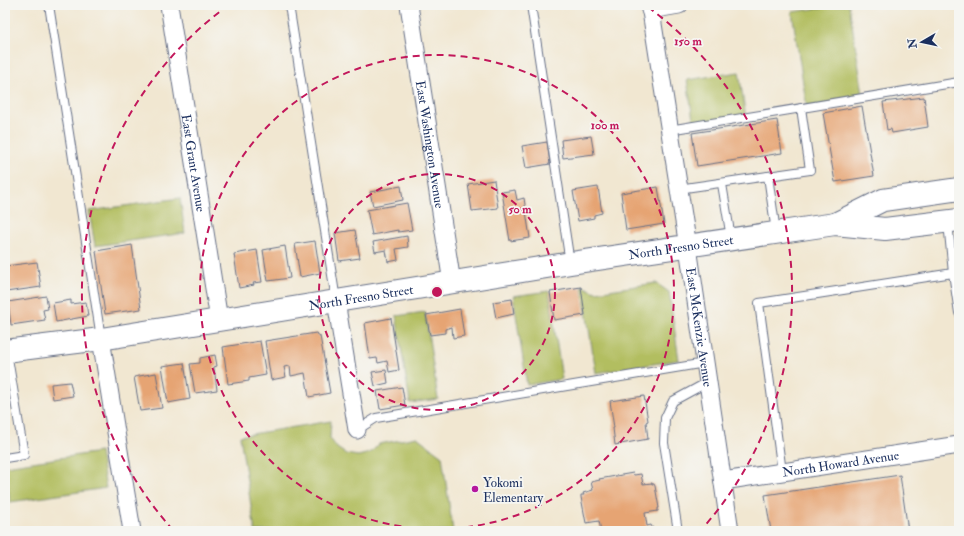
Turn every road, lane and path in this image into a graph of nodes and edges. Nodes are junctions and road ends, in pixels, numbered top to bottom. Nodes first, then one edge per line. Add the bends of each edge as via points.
1 (49, 5) edge
2 (169, 5) edge
3 (288, 5) edge
4 (408, 5) edge
5 (531, 5) edge
6 (679, 5) edge
7 (650, 7) edge
8 (959, 82) edge
9 (801, 108) junction
10 (670, 130) junction
11 (768, 176) junction
12 (722, 184) junction
13 (959, 188) edge
14 (678, 189) junction
15 (954, 221) edge
16 (835, 224) junction
17 (776, 233) junction
18 (732, 240) junction
19 (688, 247) junction
20 (570, 263) junction
21 (953, 273) junction
22 (452, 283) junction
23 (957, 285) edge
24 (336, 301) junction
25 (959, 313) edge
26 (219, 320) junction
27 (101, 339) junction
28 (6, 351) edge
29 (705, 363) junction
30 (708, 382) junction
31 (357, 430) joint
32 (959, 445) edge
33 (5, 458) edge
34 (782, 472) junction
35 (723, 481) junction
36 (132, 531) edge
37 (678, 531) edge
38 (730, 531) edge

1 - 27 lane
2 - 26 street, East Grant Avenue
3 - 24 lane
4 - 22 street, East Washington Avenue
5 - 20 lane
6 - 7 street
7 - 10 street, East McKenzie Avenue
8 - 9 lane
9 - 10 lane
9 - 11 lane via 810,170
10 - 14 street, East McKenzie Avenue
11 - 12 lane
11 - 17 lane
12 - 14 lane via 712,183
12 - 18 lane
13 - 16 main road, North Fresno Street via 883,200
14 - 19 street, East McKenzie Avenue
15 - 16 main road, North Fresno Street via 885,229
15 - 21 lane
16 - 17 main road, North Fresno Street
17 - 18 main road, North Fresno Street
18 - 19 main road, North Fresno Street
19 - 20 main road, North Fresno Street
19 - 29 street, East McKenzie Avenue
20 - 22 main road, North Fresno Street
21 - 23 lane
21 - 34 lane via 758,303
22 - 24 main road, North Fresno Street
23 - 25 lane
24 - 26 main road, North Fresno Street
24 - 31 street
26 - 27 main road, North Fresno Street
27 - 28 main road, North Fresno Street
27 - 36 street
28 - 33 lane via 24,455
29 - 30 street, East McKenzie Avenue
29 - 31 lane via 376,418
30 - 35 street, East McKenzie Avenue
30 - 37 lane via 673,401 665,418 664,443
32 - 34 street, North Howard Avenue
34 - 35 street, North Howard Avenue
35 - 38 street, East McKenzie Avenue

